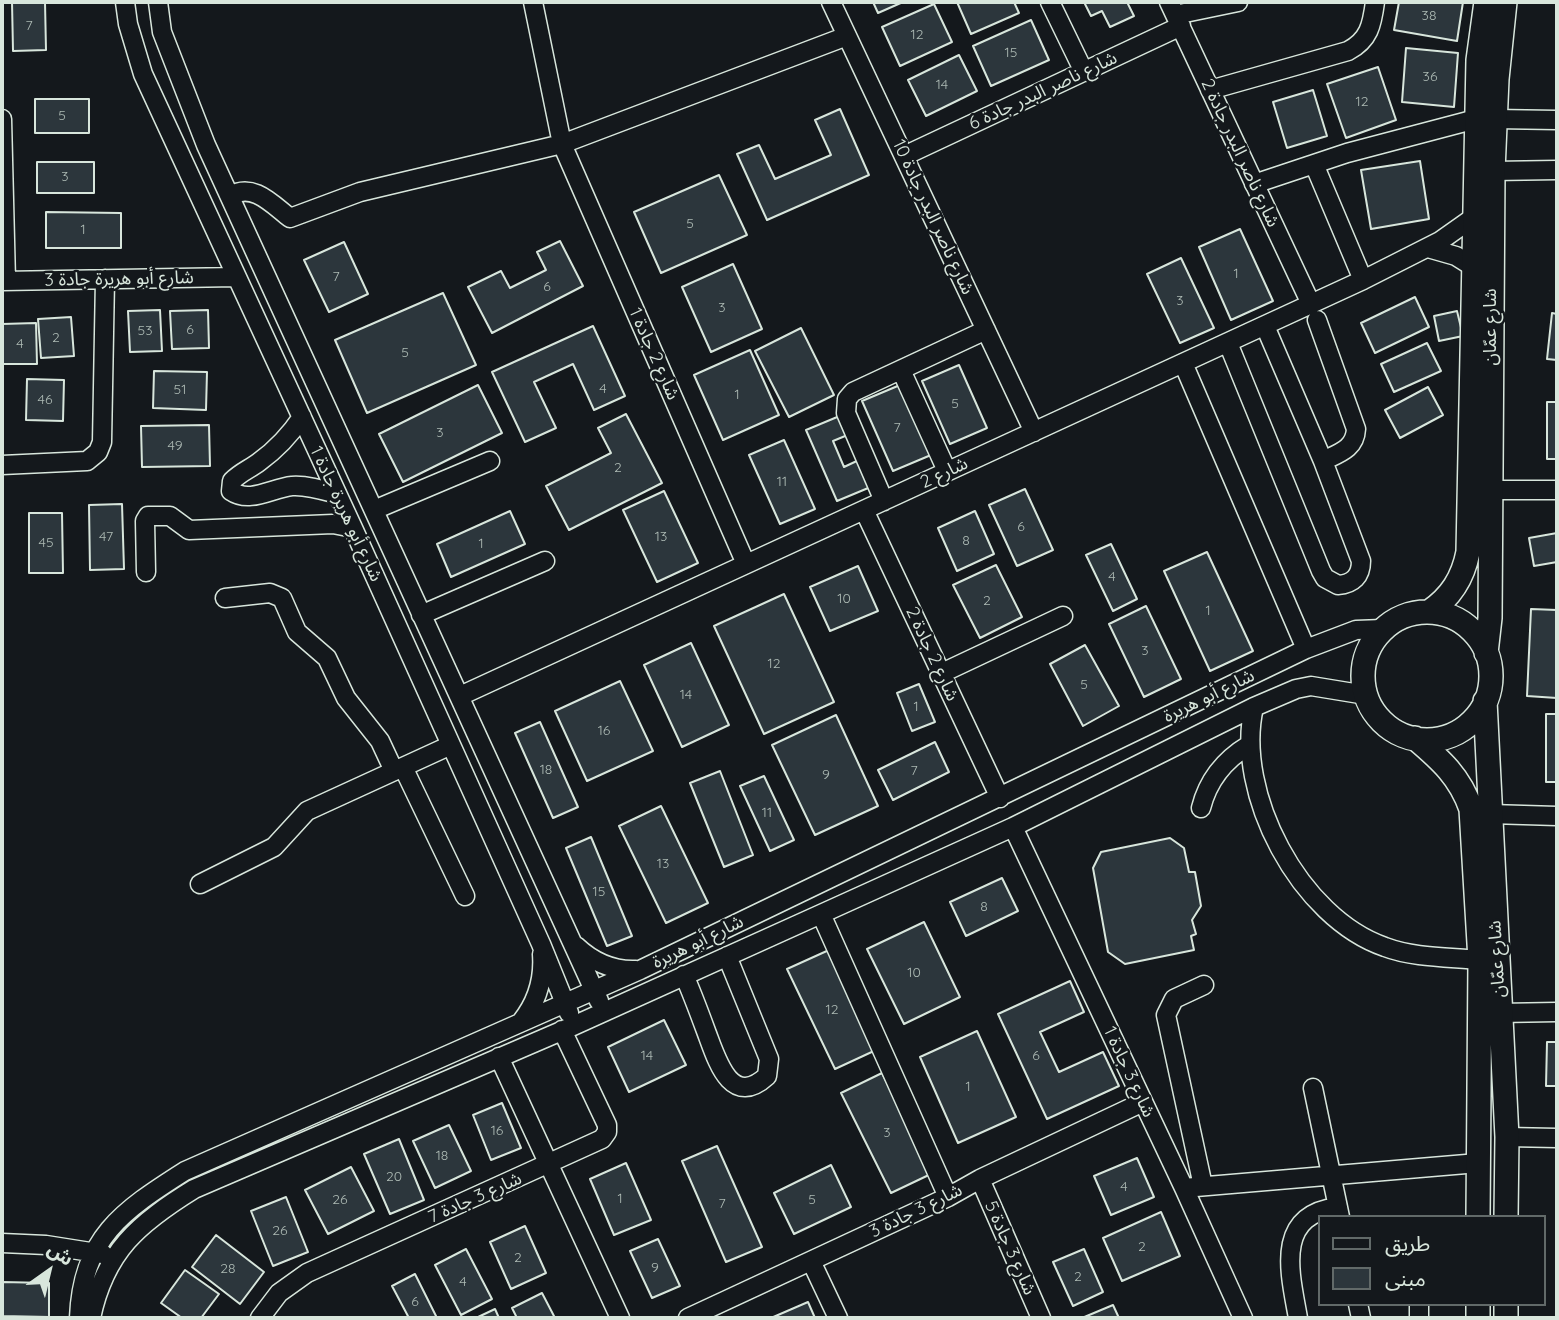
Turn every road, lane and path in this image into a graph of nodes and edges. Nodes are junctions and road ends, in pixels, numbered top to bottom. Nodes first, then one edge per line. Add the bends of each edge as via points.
1 (125, 2) edge
2 (158, 2) edge
3 (533, 2) edge
4 (831, 2) edge
5 (1050, 2) edge
6 (1238, 2) edge
7 (1376, 2) edge
8 (1486, 2) edge
9 (1505, 2) edge
10 (1175, 14) edge
11 (847, 36) junction
12 (1084, 72) junction
13 (1210, 90) junction
14 (2, 118) edge
15 (1486, 119) junction
16 (1557, 120) edge
17 (562, 144) junction
18 (904, 156) junction
19 (1314, 163) junction
20 (1557, 170) edge
21 (1493, 171) junction
22 (1254, 184) junction
23 (230, 196) junction
24 (1474, 217) junction
25 (1428, 248) junction
26 (1472, 267) junction
27 (236, 277) junction
28 (105, 279) junction
29 (1363, 280) junction
30 (4, 281) edge
31 (1314, 312) junction
32 (1265, 326) junction
33 (986, 330) junction
34 (1228, 343) junction
35 (1182, 363) junction
36 (901, 370) junction
37 (302, 417) junction
38 (1034, 432) junction
39 (490, 461) dead end
40 (1323, 461) junction
41 (2, 465) edge
42 (947, 471) junction
43 (1490, 490) junction
44 (1557, 490) edge
45 (337, 494) junction
46 (884, 501) junction
47 (374, 510) junction
48 (864, 510) junction
49 (353, 528) junction
50 (545, 561) dead end
51 (747, 564) junction
52 (146, 572) dead end
53 (225, 598) dead end
54 (1429, 612) junction
55 (421, 615) junction
56 (1063, 616) dead end
57 (1382, 629) junction
58 (1306, 649) junction
59 (1486, 653) junction
60 (942, 673) junction
61 (1366, 695) junction
62 (460, 696) junction
63 (1485, 701) junction
64 (1254, 707) junction
65 (1415, 738) junction
66 (451, 746) junction
67 (1249, 746) junction
68 (399, 769) junction
69 (1000, 798) junction
70 (1201, 808) dead end
71 (1490, 814) junction
72 (1557, 816) edge
73 (1013, 827) junction
74 (200, 884) dead end
75 (465, 896) dead end
76 (821, 914) junction
77 (571, 940) junction
78 (541, 944) junction
79 (727, 956) junction
80 (1480, 960) junction
81 (639, 970) junction
82 (684, 975) junction
83 (1204, 985) dead end
84 (594, 991) junction
85 (566, 1002) junction
86 (603, 1011) junction
87 (1557, 1012) edge
88 (1499, 1013) junction
89 (520, 1023) junction
90 (568, 1028) junction
91 (499, 1057) junction
92 (1313, 1088) dead end
93 (1143, 1102) junction
94 (1507, 1137) junction
95 (1557, 1138) edge
96 (1478, 1163) junction
97 (549, 1165) junction
98 (1332, 1176) junction
99 (980, 1179) junction
100 (1203, 1186) junction
101 (1184, 1188) junction
102 (948, 1197) junction
103 (1339, 1212) edge
104 (1478, 1215) edge
105 (1506, 1215) edge
106 (2, 1243) edge
107 (92, 1252) junction
108 (115, 1256) junction
109 (811, 1261) junction
110 (79, 1318) edge
111 (91, 1318) edge
112 (260, 1318) edge
113 (620, 1318) edge
114 (688, 1318) edge
115 (838, 1318) edge
116 (1041, 1318) edge
117 (1243, 1318) edge
118 (1297, 1318) edge

1 - 27 street, شارع أبو هريرة جادة 1 via 143,74
2 - 23 street, شارع أبو هريرة جادة 1 via 162,32
3 - 17 street, شارع 2 جادة 1
4 - 11 street, شارع ناصر البدر جادة 10
5 - 12 street
6 - 10 street, شارع ناصر البدر جادة 6
7 - 13 street via 1368,36 1348,51
8 - 15 main road, شارع عمّان via 1478,60
9 - 15 main road, شارع عمّان
10 - 12 street, شارع ناصر البدر جادة 6
10 - 13 street, شارع ناصر البدر جادة 2
11 - 17 street
11 - 18 street, شارع ناصر البدر جادة 10
12 - 18 street, شارع ناصر البدر جادة 6
13 - 22 street, شارع ناصر البدر جادة 2
14 - 30 street
15 - 16 street
15 - 19 street
15 - 21 main road, شارع عمّان
15 - 24 main road, شارع عمّان
17 - 23 street via 360,192 290,218 253,191 239,190
17 - 51 street, شارع 2 جادة 1
18 - 33 street, شارع ناصر البدر جادة 10
19 - 22 street
19 - 29 street
20 - 21 street
21 - 43 main road, شارع عمّان
22 - 31 street, شارع ناصر البدر جادة 2
23 - 47 street, شارع أبو هريرة جادة 1
24 - 25 street, شارع 2
24 - 26 main road, شارع عمّان
25 - 26 street via 1456,256
25 - 29 street, شارع 2
26 - 54 main road, شارع عمّان via 1468,552 1455,587
27 - 28 street, شارع أبو هريرة جادة 3
27 - 37 street, شارع أبو هريرة جادة 1
28 - 30 street, شارع أبو هريرة جادة 3
28 - 41 street via 102,442 98,452 87,461
29 - 31 street, شارع 2
31 - 32 street, شارع 2
31 - 40 street, شارع ناصر البدر جادة 2 via 1356,429 1346,450
32 - 34 street, شارع 2
32 - 40 street
33 - 36 street
33 - 38 street, شارع ناصر البدر جادة 10
34 - 35 street, شارع 2
34 - 40 street via 1321,571 1331,583 1346,584 1359,575 1361,561
35 - 38 street, شارع 2
35 - 58 street
36 - 42 street
36 - 46 street via 853,392 846,404
37 - 45 street, شارع أبو هريرة جادة 1
37 - 45 street via 272,453 232,481 231,491 249,496 292,486
38 - 42 street, شارع 2
39 - 47 street
42 - 46 street, شارع 2
43 - 44 street
43 - 59 main road, شارع عمّان
45 - 49 street, شارع أبو هريرة جادة 1
46 - 48 street, شارع 2
47 - 55 street, شارع أبو هريرة جادة 1
48 - 51 street, شارع 2
48 - 60 street, شارع 2 جادة 2
49 - 52 street via 333,524 189,530 170,516 148,516
49 - 66 street, شارع أبو هريرة جادة 1
50 - 55 street
51 - 62 street, شارع 2
53 - 68 street via 270,593 282,598 297,632 327,658 346,698
54 - 57 main road via 1404,616
54 - 59 main road via 1444,614 1469,628
55 - 62 street, شارع أبو هريرة جادة 1
56 - 60 street
57 - 58 street, شارع أبو هريرة via 1356,630
57 - 61 main road via 1363,667
58 - 69 street, شارع أبو هريرة
59 - 63 main road via 1490,685
60 - 69 street, شارع 2 جادة 2
61 - 64 street, شارع أبو هريرة via 1311,686
61 - 65 main road via 1390,728
62 - 77 street, شارع أبو هريرة جادة 1
63 - 65 main road via 1474,719 1457,732
63 - 71 main road, شارع عمّان
64 - 67 street
64 - 73 street, شارع أبو هريرة
65 - 80 main road, شارع عمّان via 1448,766 1471,809
66 - 68 street
66 - 78 street, شارع أبو هريرة جادة 1
67 - 70 street via 1218,771
67 - 80 street via 1254,780 1272,831 1308,893 1324,908 1385,947
68 - 74 street via 307,811 274,847
68 - 75 street
69 - 81 street, شارع أبو هريرة
71 - 72 street
71 - 88 main road, شارع عمّان
73 - 76 street, شارع أبو هريرة
73 - 93 street, شارع 3 جادة 1
76 - 79 street, شارع أبو هريرة
76 - 102 street
77 - 81 street via 597,961
77 - 84 street, شارع أبو هريرة جادة 1
78 - 85 street, شارع أبو هريرة جادة 1
78 - 89 street via 541,982
79 - 82 street, شارع أبو هريرة
79 - 82 street via 769,1059 767,1076 747,1087 722,1072
80 - 96 main road, شارع عمّان
81 - 84 street, شارع أبو هريرة
82 - 86 street, شارع أبو هريرة
83 - 100 street via 1174,999 1166,1015
84 - 85 street, شارع أبو هريرة
84 - 86 street, شارع أبو هريرة جادة 1
85 - 89 street, شارع أبو هريرة
85 - 90 street, شارع أبو هريرة جادة 1
86 - 90 street, شارع أبو هريرة
87 - 88 street
88 - 94 main road, شارع عمّان
89 - 107 street, شارع أبو هريرة via 185,1171 117,1220
90 - 91 street, شارع أبو هريرة
90 - 97 street, شارع 3 جادة 7 via 607,1132
91 - 97 street
91 - 108 street, شارع أبو هريرة via 194,1189 134,1231
92 - 98 street
93 - 99 street, شارع 3 جادة 3
93 - 101 street, شارع 3 جادة 1
94 - 95 street
94 - 105 main road, شارع عمّان
96 - 98 street
96 - 104 main road, شارع عمّان
97 - 112 street, شارع 3 جادة 7 via 307,1273 279,1293
97 - 113 street
98 - 100 street
98 - 103 street
99 - 102 street, شارع 3 جادة 3
99 - 116 street, شارع 3 جادة 5
100 - 101 street
101 - 117 street, شارع 3 جادة 1
102 - 109 street, شارع 3 جادة 3
103 - 118 street via 1321,1211 1306,1220 1292,1242 1290,1269
106 - 107 street
107 - 108 street
107 - 110 street, شارع أبو هريرة via 81,1282
108 - 111 street, شارع أبو هريرة
109 - 114 street, شارع 3 جادة 3
109 - 115 street

